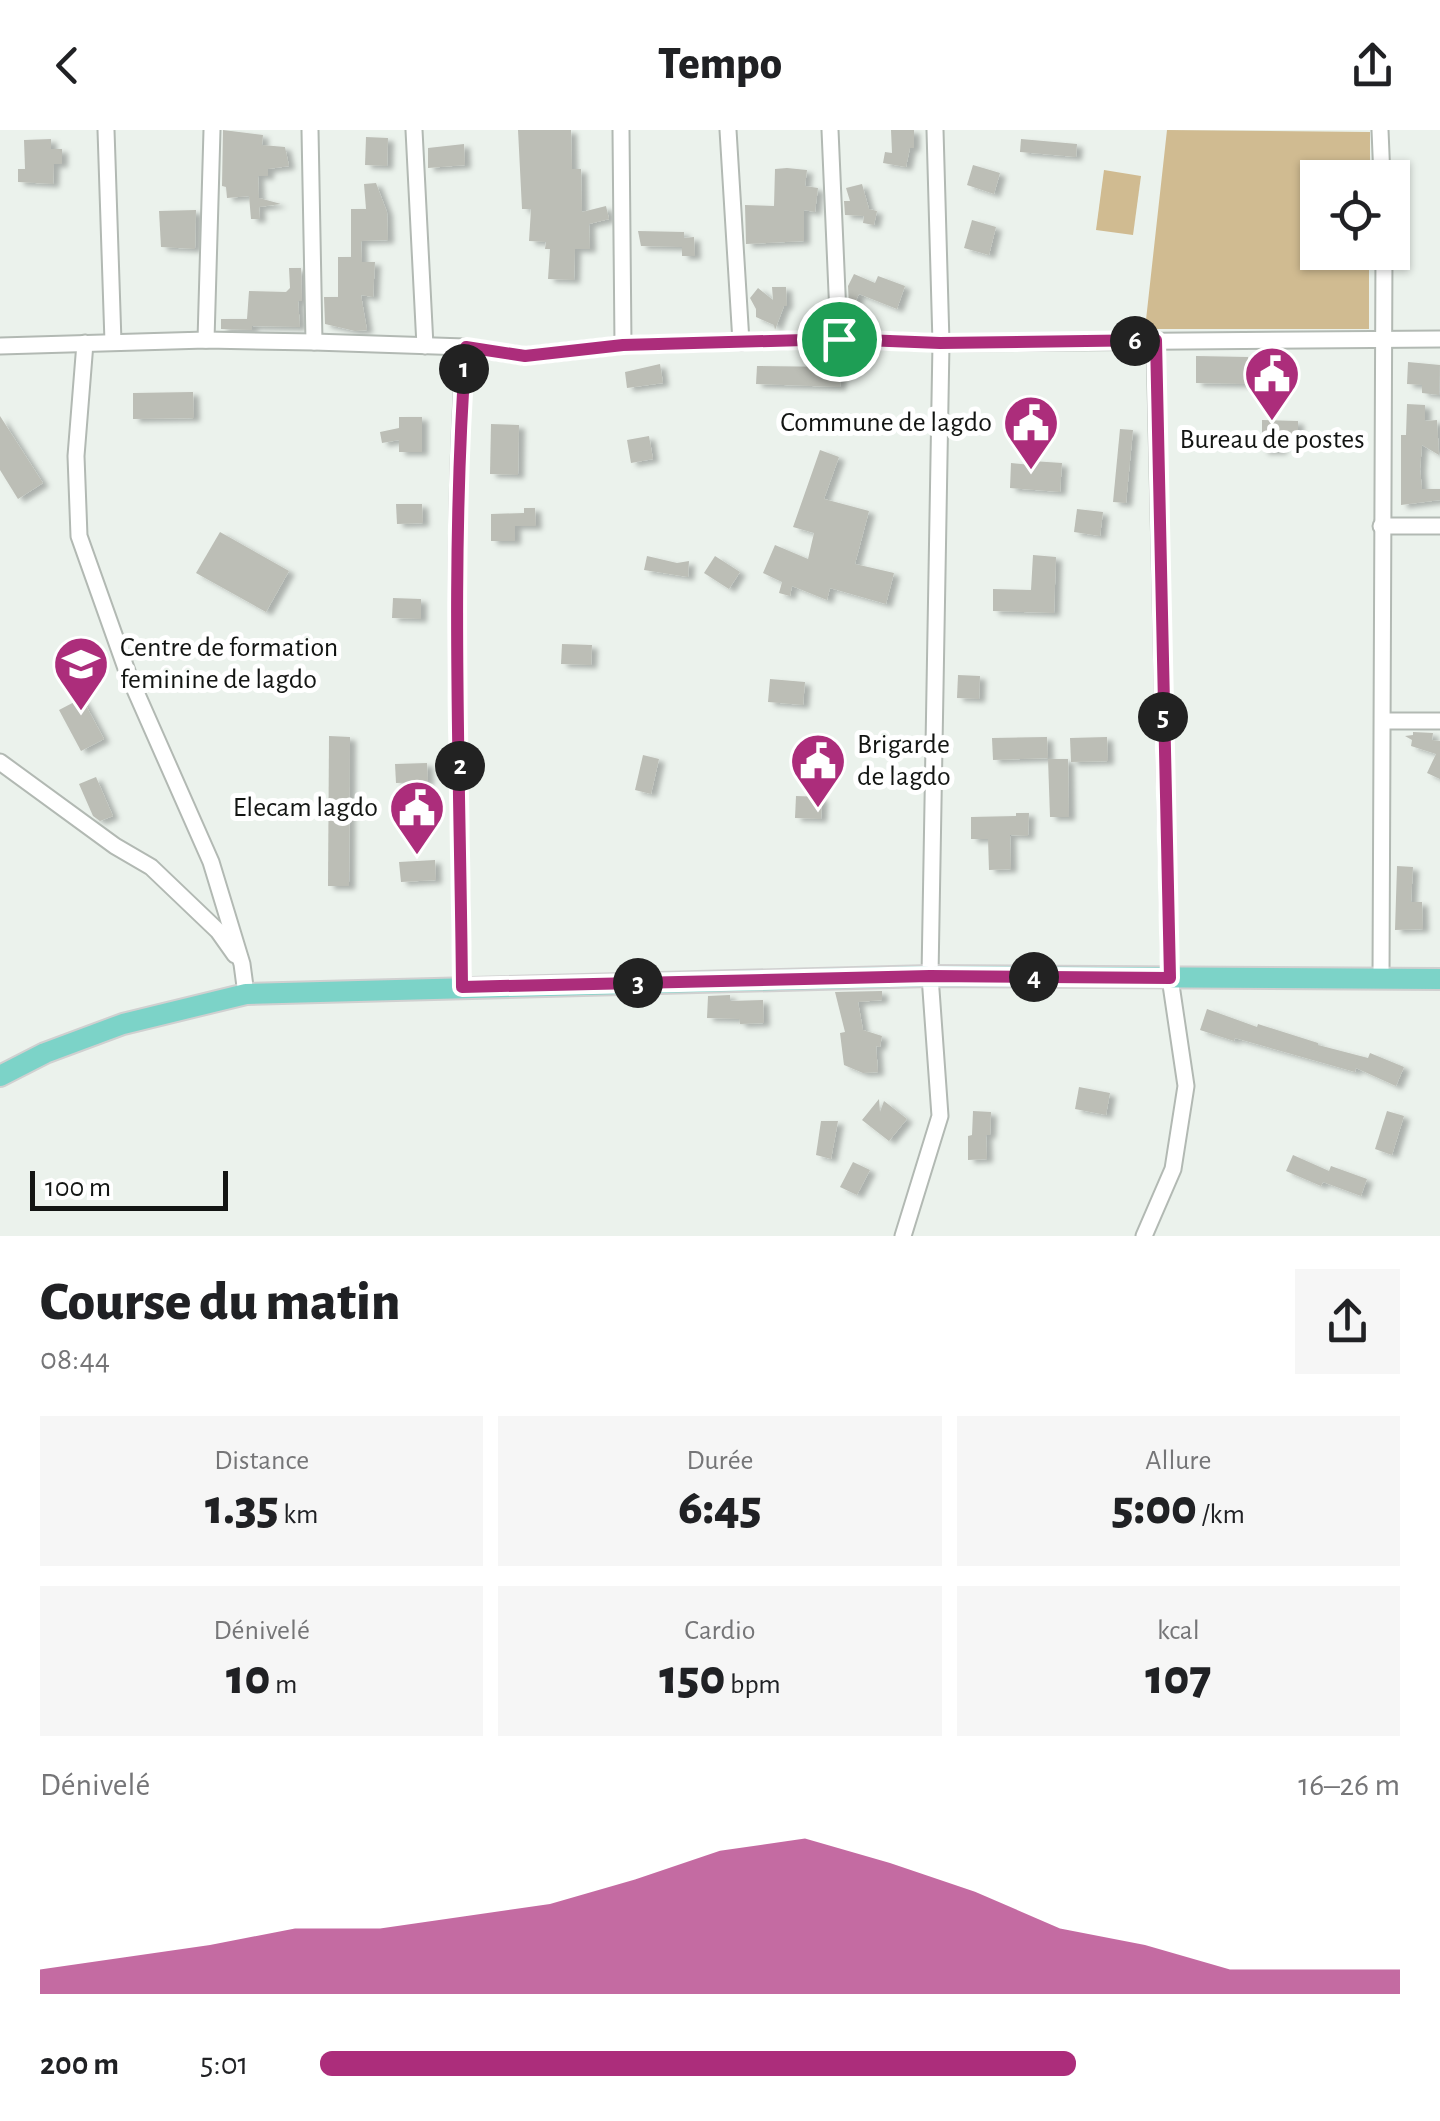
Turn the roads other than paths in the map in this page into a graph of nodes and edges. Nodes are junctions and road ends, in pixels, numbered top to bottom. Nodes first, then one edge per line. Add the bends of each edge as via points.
1 (106, 130) edge
2 (212, 130) edge
3 (310, 130) edge
4 (414, 130) edge
5 (621, 130) edge
6 (728, 130) edge
7 (830, 130) edge
8 (934, 130) edge
9 (1380, 130) edge
10 (1381, 160) edge
11 (1384, 270) edge
12 (839, 339) junction
13 (1440, 339) edge
14 (206, 340) junction
15 (1156, 340) junction
16 (1382, 340) junction
17 (113, 342) junction
18 (314, 342) junction
19 (741, 342) junction
20 (85, 343) junction
21 (940, 343) junction
22 (623, 345) junction
23 (0, 346) edge
24 (425, 346) junction
25 (466, 347) junction
26 (1381, 526) junction
27 (1440, 526) edge
28 (1383, 721) junction
29 (1440, 722) edge
30 (0, 762) edge
31 (242, 964) junction
32 (930, 976) junction
33 (1170, 978) junction
34 (1440, 979) edge
35 (1380, 980) junction
36 (462, 987) junction
37 (246, 994) junction
38 (0, 1076) edge
39 (903, 1236) edge
40 (1144, 1236) edge

1 - 17 street
2 - 14 street
3 - 18 street
4 - 24 street
5 - 22 street
6 - 19 street
7 - 12 street
8 - 21 street
9 - 10 street
11 - 16 street
12 - 19 street
12 - 21 street
13 - 16 street
14 - 17 street
14 - 18 street
15 - 16 street
15 - 21 street
15 - 33 street
16 - 26 street
17 - 20 street
18 - 24 street
19 - 22 street
20 - 23 street
20 - 31 street via 76,456 79,536 128,674 211,862
21 - 32 street
22 - 25 street via 525,356
24 - 25 street
25 - 36 street via 459,574
26 - 27 street
26 - 28 street
28 - 29 street
28 - 35 street
30 - 31 street via 162,876
31 - 37 street
32 - 33 main road
32 - 36 main road
32 - 39 street via 940,1116
33 - 35 main road
33 - 40 street via 1186,1086 1173,1169
34 - 35 main road
36 - 37 main road
37 - 38 main road via 123,1024

